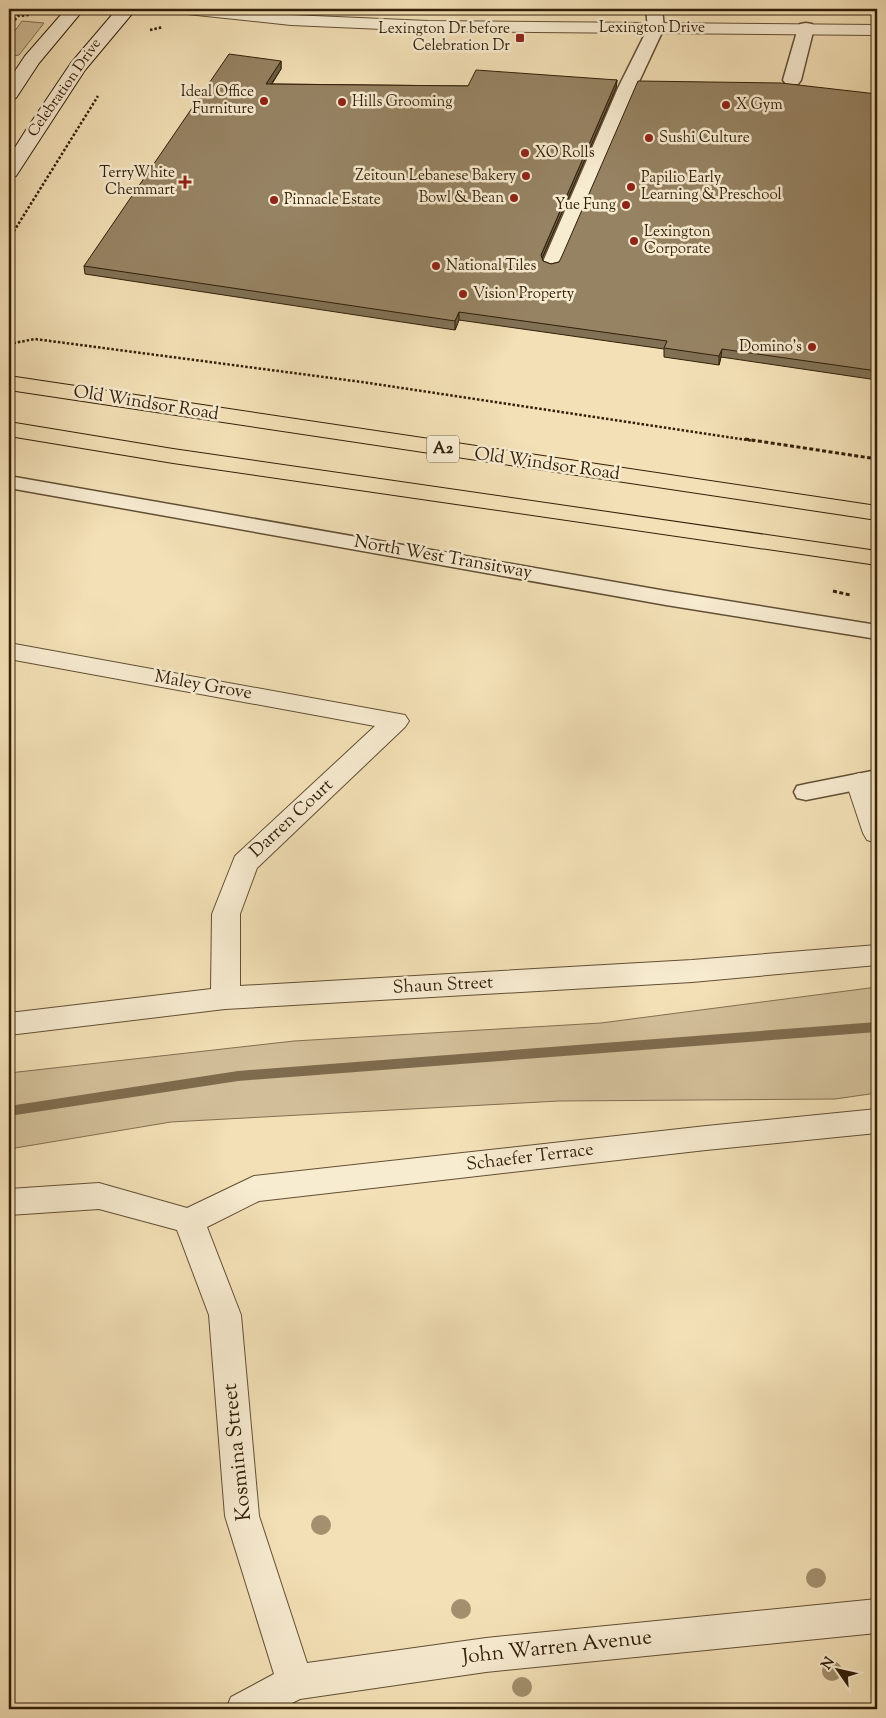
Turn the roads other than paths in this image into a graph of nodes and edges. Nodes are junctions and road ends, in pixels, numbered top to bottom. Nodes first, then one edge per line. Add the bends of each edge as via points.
1 (75, 9) edge
2 (127, 9) edge
3 (187, 9) edge
4 (654, 9) edge
5 (656, 28) junction
6 (806, 28) junction
7 (877, 30) edge
8 (792, 80) dead end
9 (9, 94) edge
10 (9, 172) edge
11 (551, 264) edge
12 (9, 382) edge
13 (9, 429) edge
14 (9, 482) edge
15 (877, 513) edge
16 (877, 558) edge
17 (877, 632) edge
18 (9, 652) edge
19 (396, 721) joint
20 (868, 780) edge
21 (806, 792) dead end
22 (877, 833) edge
23 (877, 955) edge
24 (225, 998) junction
25 (9, 1024) edge
26 (877, 1121) edge
27 (9, 1202) edge
28 (189, 1221) junction
29 (877, 1616) edge
30 (295, 1682) junction
31 (244, 1709) edge

1 - 9 street via 32,60
2 - 10 street, Celebration Drive via 111,24 78,67
3 - 5 street, Lexington Drive via 351,24
4 - 5 lane
5 - 6 street, Lexington Drive
5 - 11 lane
6 - 7 street, Lexington Drive
6 - 8 lane
12 - 15 highway, Old Windsor Road / A2
13 - 16 highway via 173,456
14 - 17 lane, North West Transitway
18 - 19 street, Maley Grove
19 - 24 street, Darren Court via 245,863 226,914
20 - 21 lane
20 - 22 street
23 - 24 street, Shaun Street via 692,971
24 - 25 street, Shaun Street
26 - 28 street, Schaefer Terrace via 254,1189
27 - 28 street via 99,1196
28 - 30 street, Kosmina Street via 225,1315 242,1516
29 - 30 street, John Warren Avenue via 486,1655
30 - 31 street, John Warren Avenue

